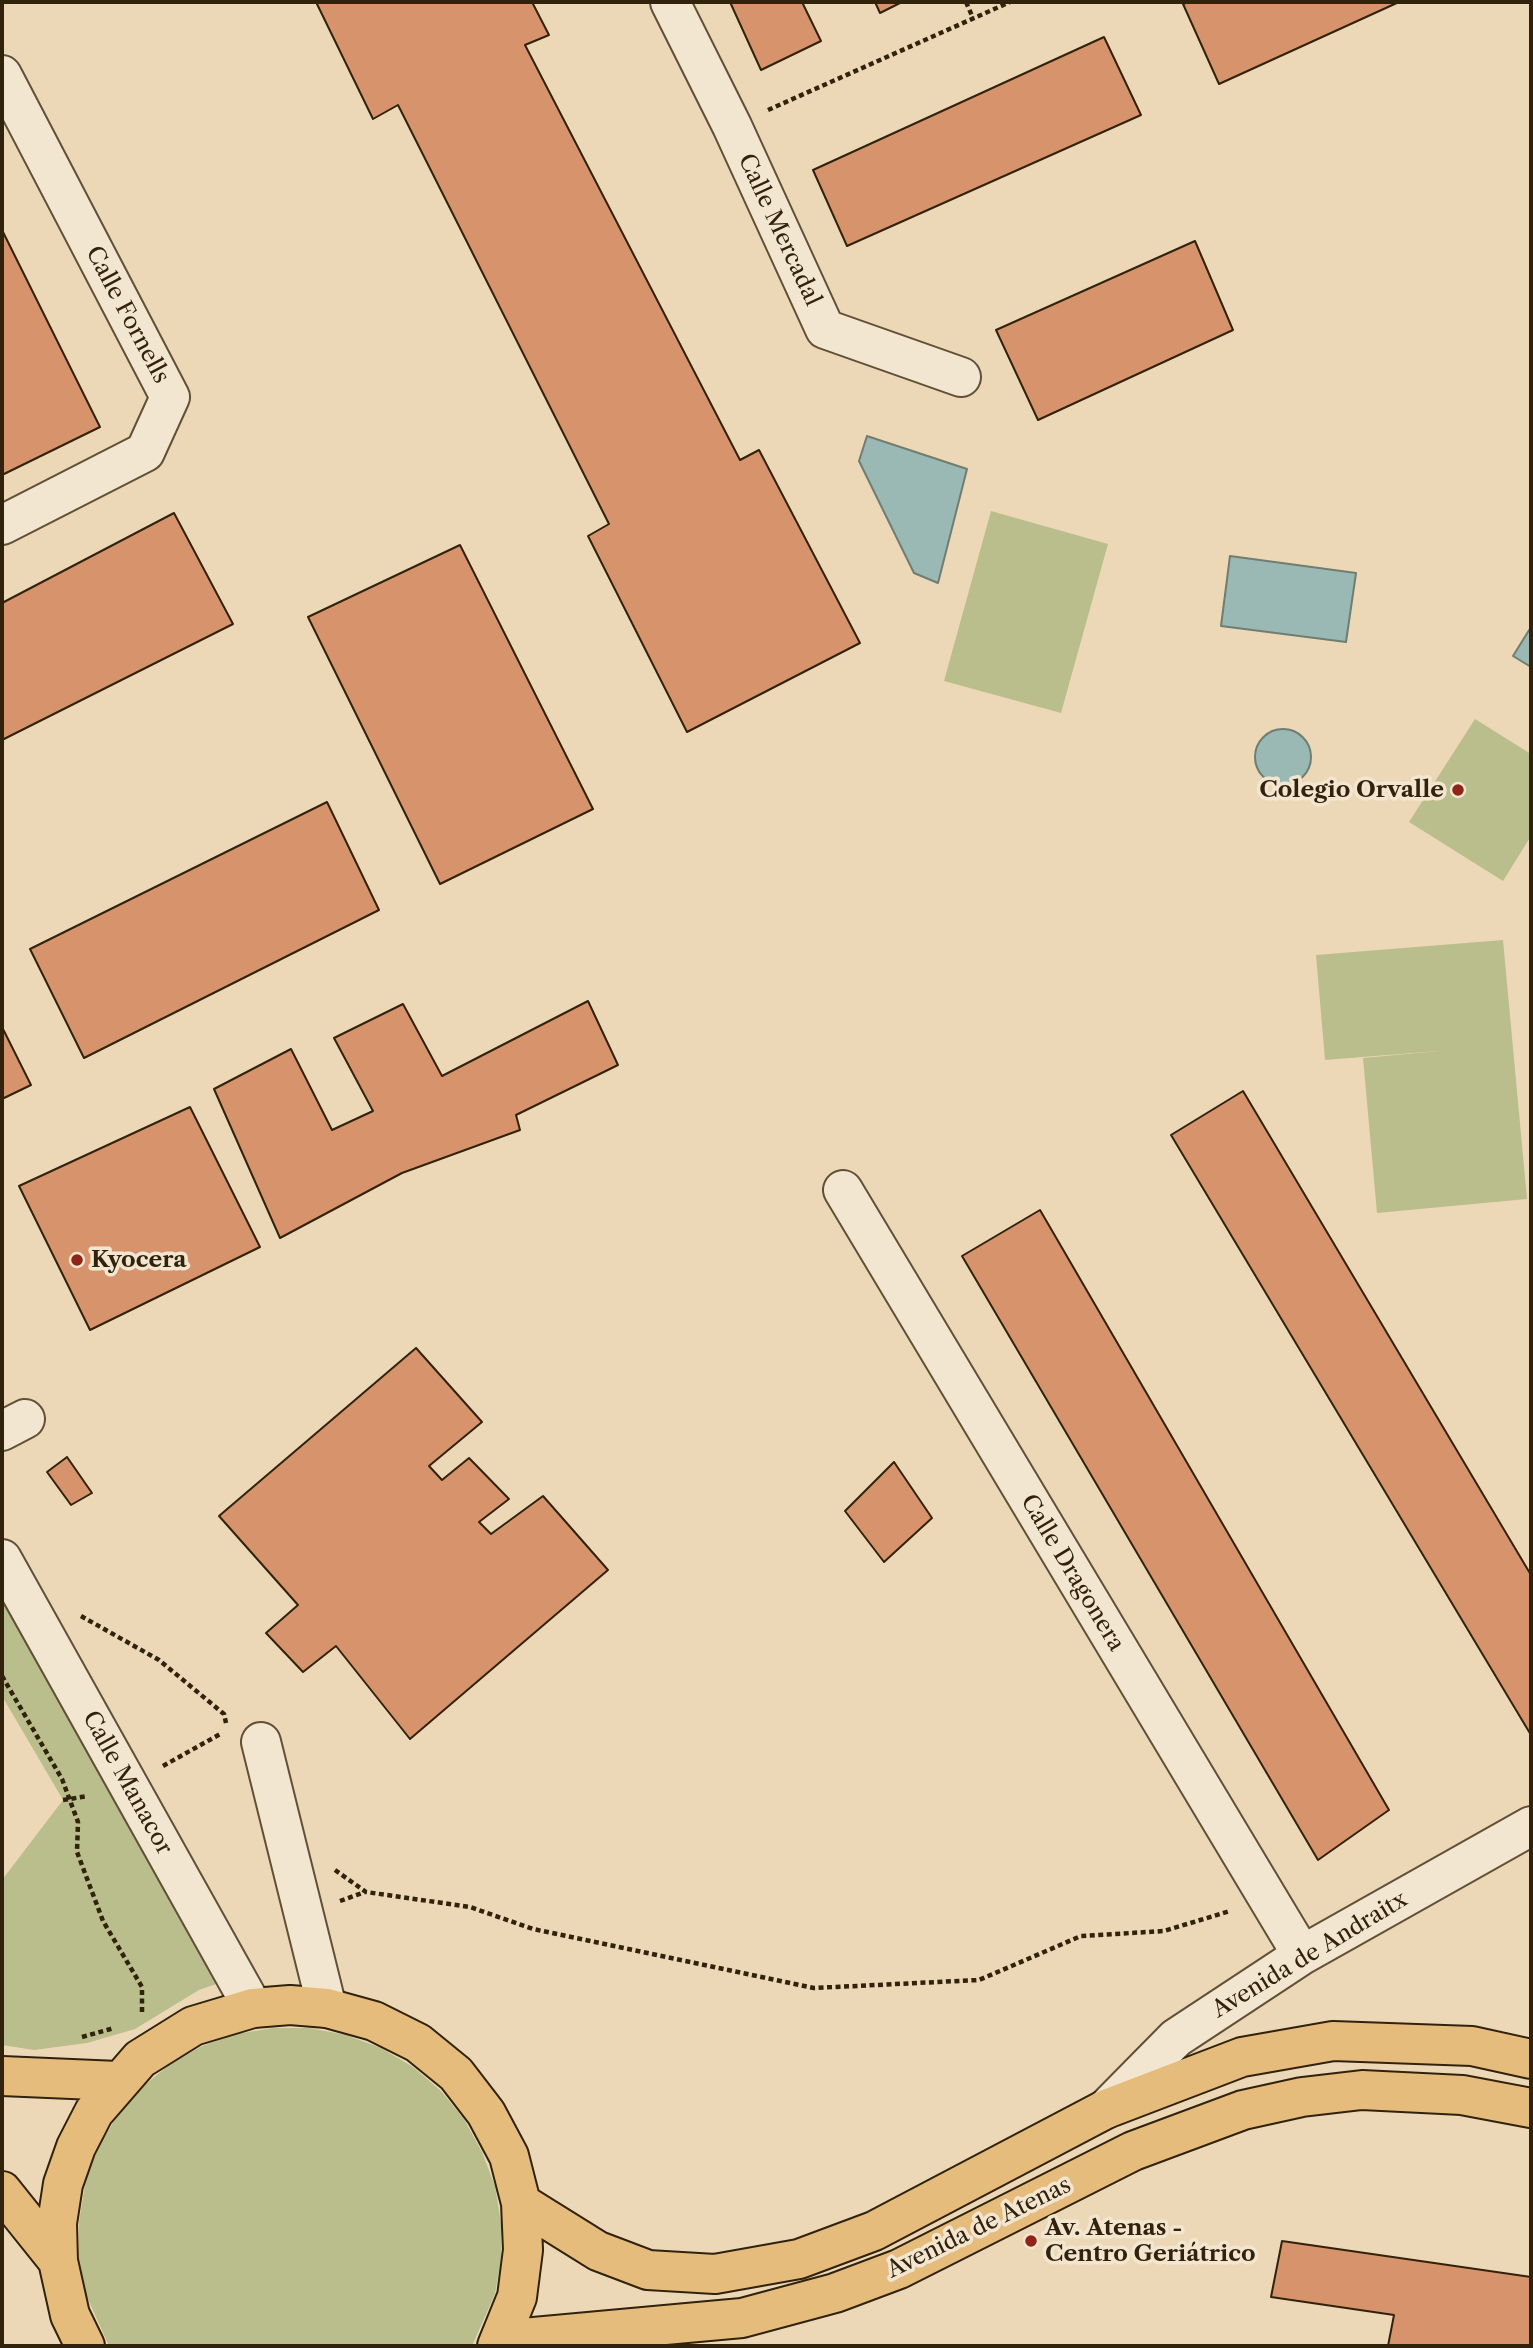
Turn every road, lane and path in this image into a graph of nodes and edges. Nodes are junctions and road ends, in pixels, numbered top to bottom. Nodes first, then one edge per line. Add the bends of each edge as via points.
1 (670, 2) edge
2 (966, 2) edge
3 (1010, 2) edge
4 (973, 18) junction
5 (2, 75) edge
6 (732, 126) junction
7 (961, 377) dead end
8 (2, 525) edge
9 (843, 1190) dead end
10 (2, 1559) edge
11 (34, 1616) junction
12 (2, 1676) edge
13 (261, 1742) dead end
14 (152, 1771) dead end
15 (1531, 1826) edge
16 (324, 1863) dead end
17 (366, 1892) junction
18 (336, 1902) dead end
19 (1239, 1908) dead end
20 (1302, 1955) junction
21 (253, 2008) junction
22 (327, 2008) junction
23 (137, 2017) dead end
24 (120, 2026) dead end
25 (78, 2038) dead end
26 (1531, 2059) edge
27 (2, 2076) edge
28 (118, 2081) junction
29 (1531, 2108) edge
30 (1106, 2109) junction
31 (2, 2191) edge
32 (521, 2203) junction
33 (58, 2261) junction
34 (499, 2343) edge
35 (85, 2346) edge

1 - 6 street, Calle Mercadal
2 - 4 path
3 - 4 path
4 - 6 path
5 - 8 street, Calle Fornells via 170,397 145,452
6 - 7 street, Calle Mercadal via 825,329
9 - 20 street, Calle Dragonera
10 - 11 street, Calle Manacor
11 - 14 path via 58,1604 159,1660 224,1714 228,1727 220,1736
11 - 21 street, Calle Manacor
12 - 23 path via 62,1779 78,1822 77,1852 103,1922 142,1987 143,2011
13 - 22 street
15 - 20 street, Avenida de Andraitx
16 - 17 path
17 - 18 path
17 - 19 path via 470,1907 533,1929 814,1988 979,1980 1081,1936 1164,1931
20 - 30 street, Avenida de Andraitx via 1176,2038
21 - 22 main road
21 - 28 main road via 222,2015 174,2036
22 - 32 main road via 374,2021 418,2043 456,2074 486,2113 509,2156
24 - 25 path
26 - 30 main road, Avenida de Atenas via 1472,2046 1333,2041 1242,2057
27 - 28 main road
28 - 33 main road via 93,2112 75,2147 57,2222
29 - 34 main road, Avenida de Atenas via 1462,2095 1362,2090 1255,2107 1133,2151 899,2269 835,2293 741,2318
30 - 32 main road, Avenida de Atenas via 874,2231 799,2259 727,2272 648,2270 598,2251
31 - 33 main road
32 - 34 main road via 523,2250 517,2297
33 - 35 main road via 70,2315

